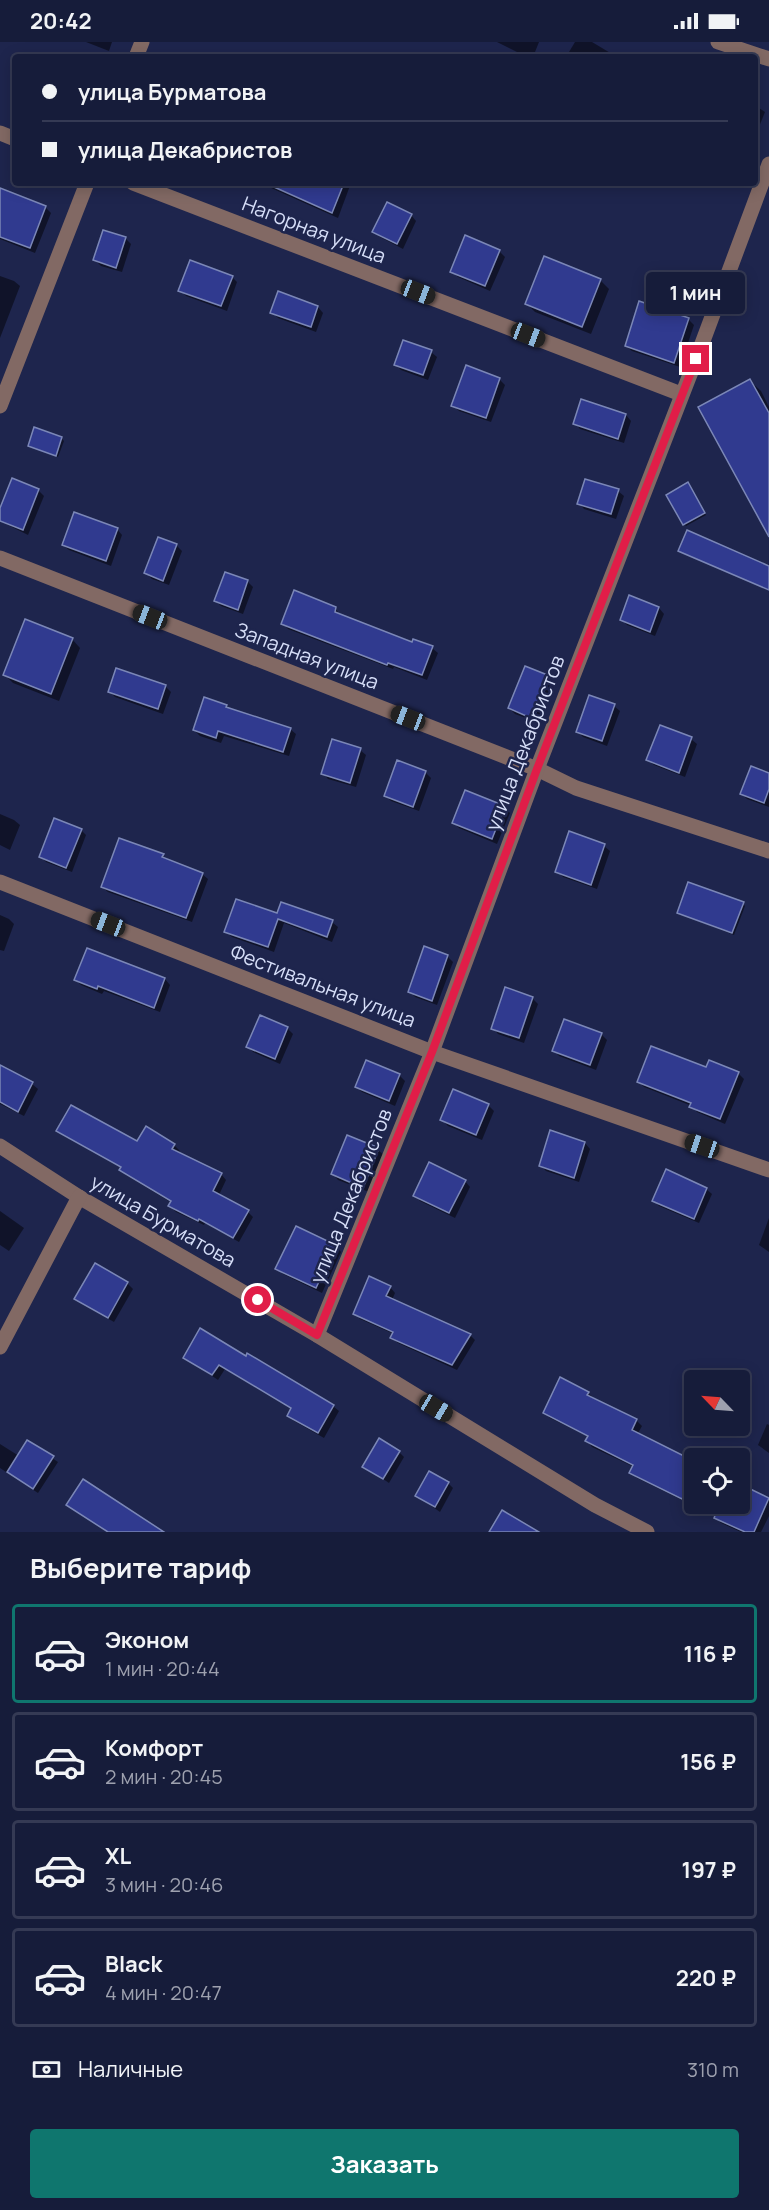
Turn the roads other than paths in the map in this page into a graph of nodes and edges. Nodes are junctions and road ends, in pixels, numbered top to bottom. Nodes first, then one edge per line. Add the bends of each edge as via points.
1 (718, 42) edge
2 (754, 54) edge
3 (769, 164) edge
4 (86, 186) edge
5 (140, 186) edge
6 (681, 394) junction
7 (0, 406) edge
8 (0, 558) edge
9 (537, 769) junction
10 (769, 851) edge
11 (0, 882) edge
12 (432, 1052) junction
13 (0, 1146) edge
14 (769, 1170) edge
15 (79, 1197) junction
16 (317, 1335) junction
17 (0, 1347) edge
18 (647, 1532) edge

1 - 2 street
3 - 6 street, улица Декабристов
4 - 7 street
5 - 6 street, Нагорная улица
6 - 9 street, улица Декабристов
8 - 9 street, Западная улица
9 - 10 street, Западная улица via 576,788
9 - 12 street, улица Декабристов
11 - 12 street, Фестивальная улица
12 - 14 street, Фестивальная улица
12 - 16 street, улица Декабристов
13 - 15 street, улица Бурматова
15 - 16 street, улица Бурматова
15 - 17 street
16 - 18 street, улица Бурматова

